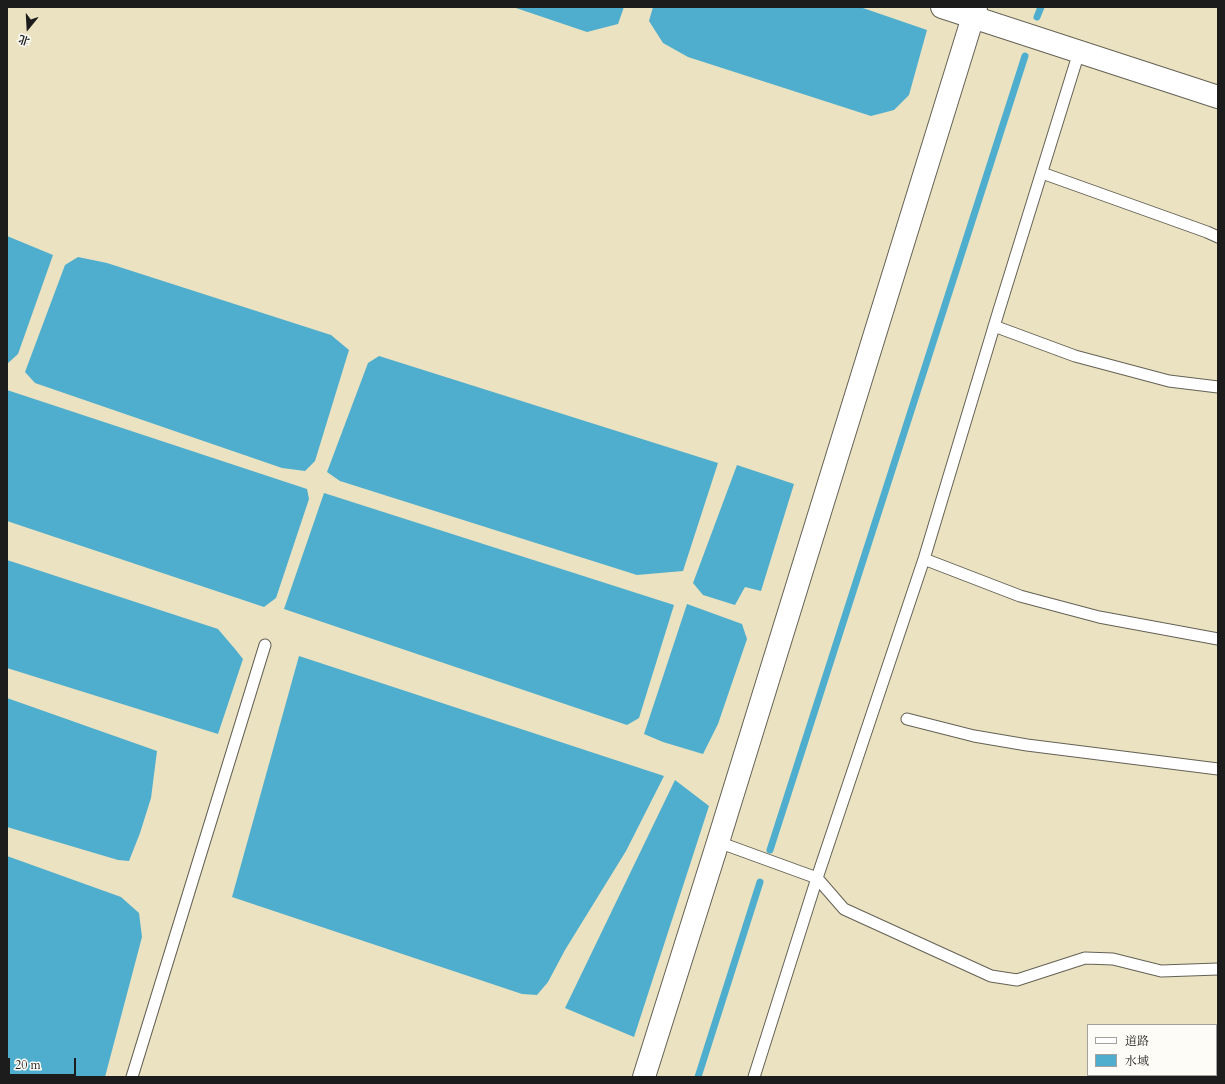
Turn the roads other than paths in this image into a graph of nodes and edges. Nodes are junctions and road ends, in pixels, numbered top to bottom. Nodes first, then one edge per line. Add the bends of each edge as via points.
1 (942, 7) edge
2 (974, 12) edge
3 (1079, 52) junction
4 (1218, 97) edge
5 (1042, 173) junction
6 (1218, 237) edge
7 (994, 326) junction
8 (1218, 387) edge
9 (924, 559) junction
10 (1218, 639) edge
11 (265, 644) dead end
12 (907, 719) dead end
13 (1218, 770) edge
14 (718, 842) junction
15 (817, 878) junction
16 (1218, 970) edge
17 (132, 1077) edge
18 (644, 1077) edge
19 (754, 1077) edge

1 - 2 street
2 - 3 street
2 - 14 street
3 - 4 street
3 - 5 lane
5 - 6 lane
5 - 7 lane
7 - 8 lane via 1075,356 1169,381
7 - 9 lane
9 - 10 lane via 1020,596 1099,616
9 - 15 lane
11 - 17 lane
12 - 13 lane via 974,736 1027,745
14 - 15 lane
14 - 18 street
15 - 16 lane via 844,908 991,976 1017,980 1085,958 1113,959 1161,971
15 - 19 lane

